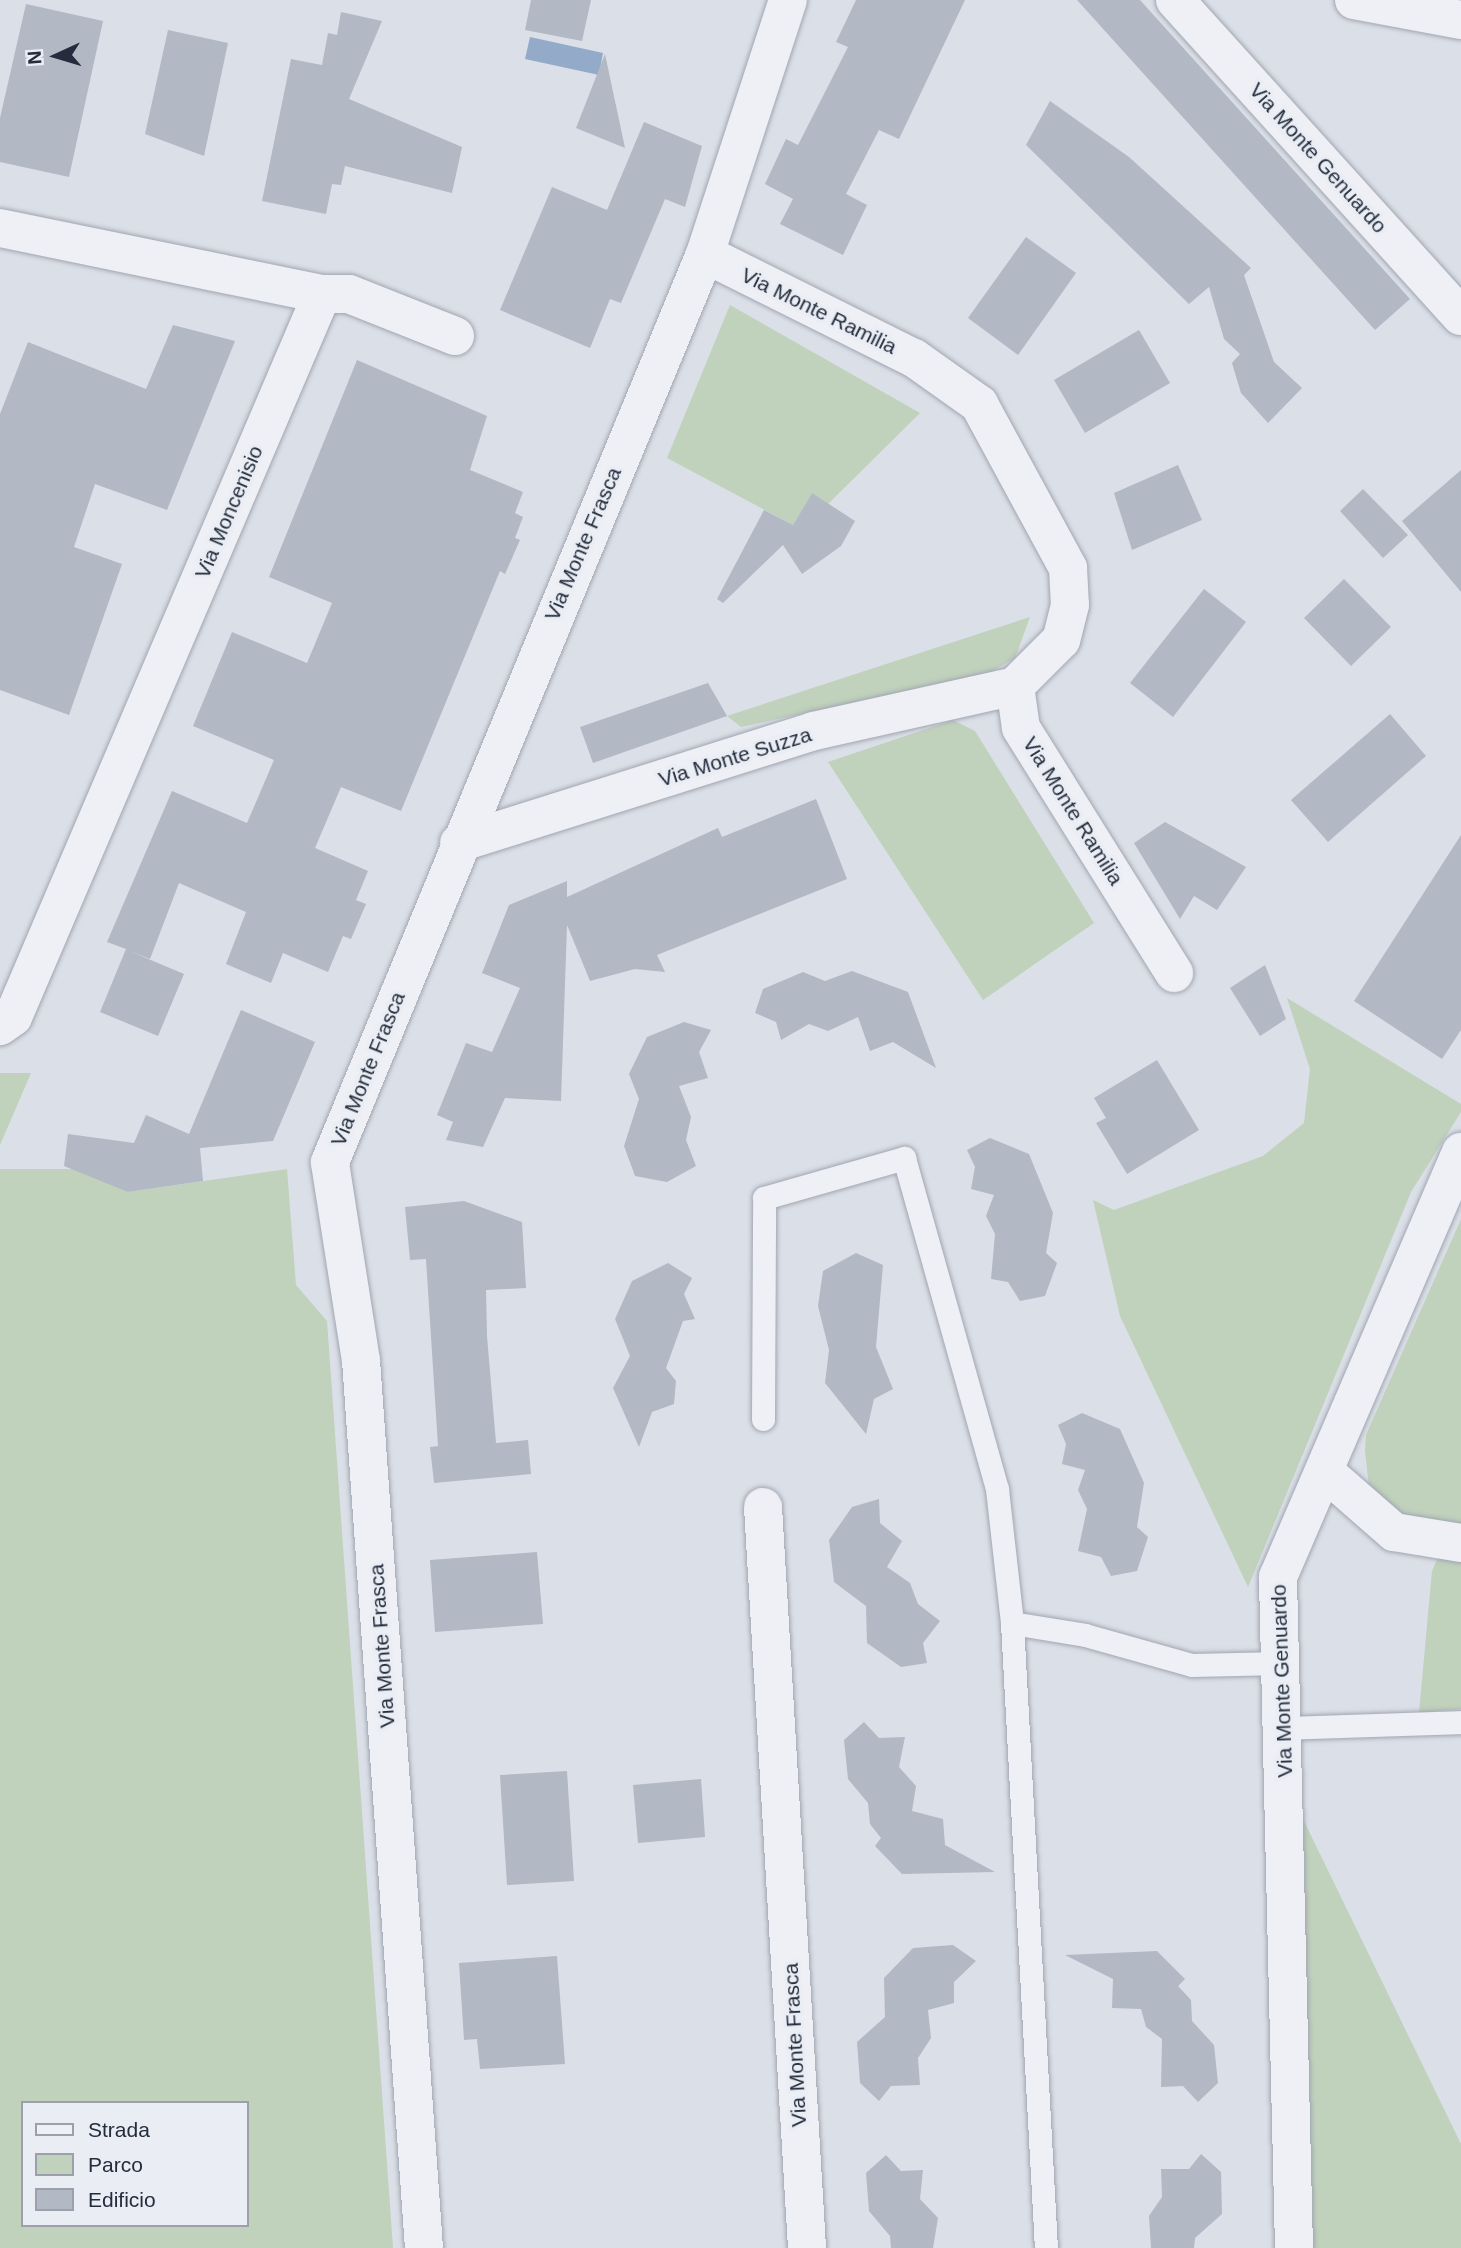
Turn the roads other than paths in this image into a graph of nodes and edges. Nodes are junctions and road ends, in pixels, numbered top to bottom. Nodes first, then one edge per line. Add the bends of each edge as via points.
1 (788, 0) edge
2 (1175, 0) edge
3 (1354, 0) edge
4 (1461, 20) edge
5 (0, 228) edge
6 (705, 254) junction
7 (322, 294) junction
8 (1461, 316) edge
9 (455, 336) dead end
10 (1015, 686) junction
11 (458, 843) junction
12 (1174, 973) dead end
13 (0, 1026) edge
14 (1457, 1166) edge
15 (763, 1419) dead end
16 (1324, 1471) junction
17 (763, 1507) dead end
18 (1461, 1543) edge
19 (1012, 1623) junction
20 (1281, 1663) junction
21 (1461, 1721) edge
22 (1283, 1728) junction
23 (424, 2248) edge
24 (807, 2248) edge
25 (1046, 2248) edge
26 (1294, 2248) edge

1 - 6 street, Via Monte Frasca
2 - 8 street, Via Monte Genuardo
3 - 4 street
5 - 7 street
6 - 10 street, Via Monte Ramilia via 914,358 979,404 1068,568 1070,605 1061,640
6 - 11 street, Via Monte Frasca
7 - 9 street via 349,295
7 - 13 street, Via Moncenisio via 13,1017
10 - 11 street, Via Monte Suzza via 814,731
10 - 12 street, Via Monte Ramilia via 1021,727
11 - 23 street, Via Monte Frasca via 330,1162 361,1361
14 - 16 street, Via Monte Genuardo
15 - 19 lane via 764,1198 904,1158 997,1489
16 - 18 street via 1394,1532
16 - 20 street, Via Monte Genuardo via 1278,1577
17 - 24 street, Via Monte Frasca
19 - 20 lane via 1085,1635 1192,1665
19 - 25 lane
20 - 22 street, Via Monte Genuardo
21 - 22 lane
22 - 26 street, Via Monte Genuardo

